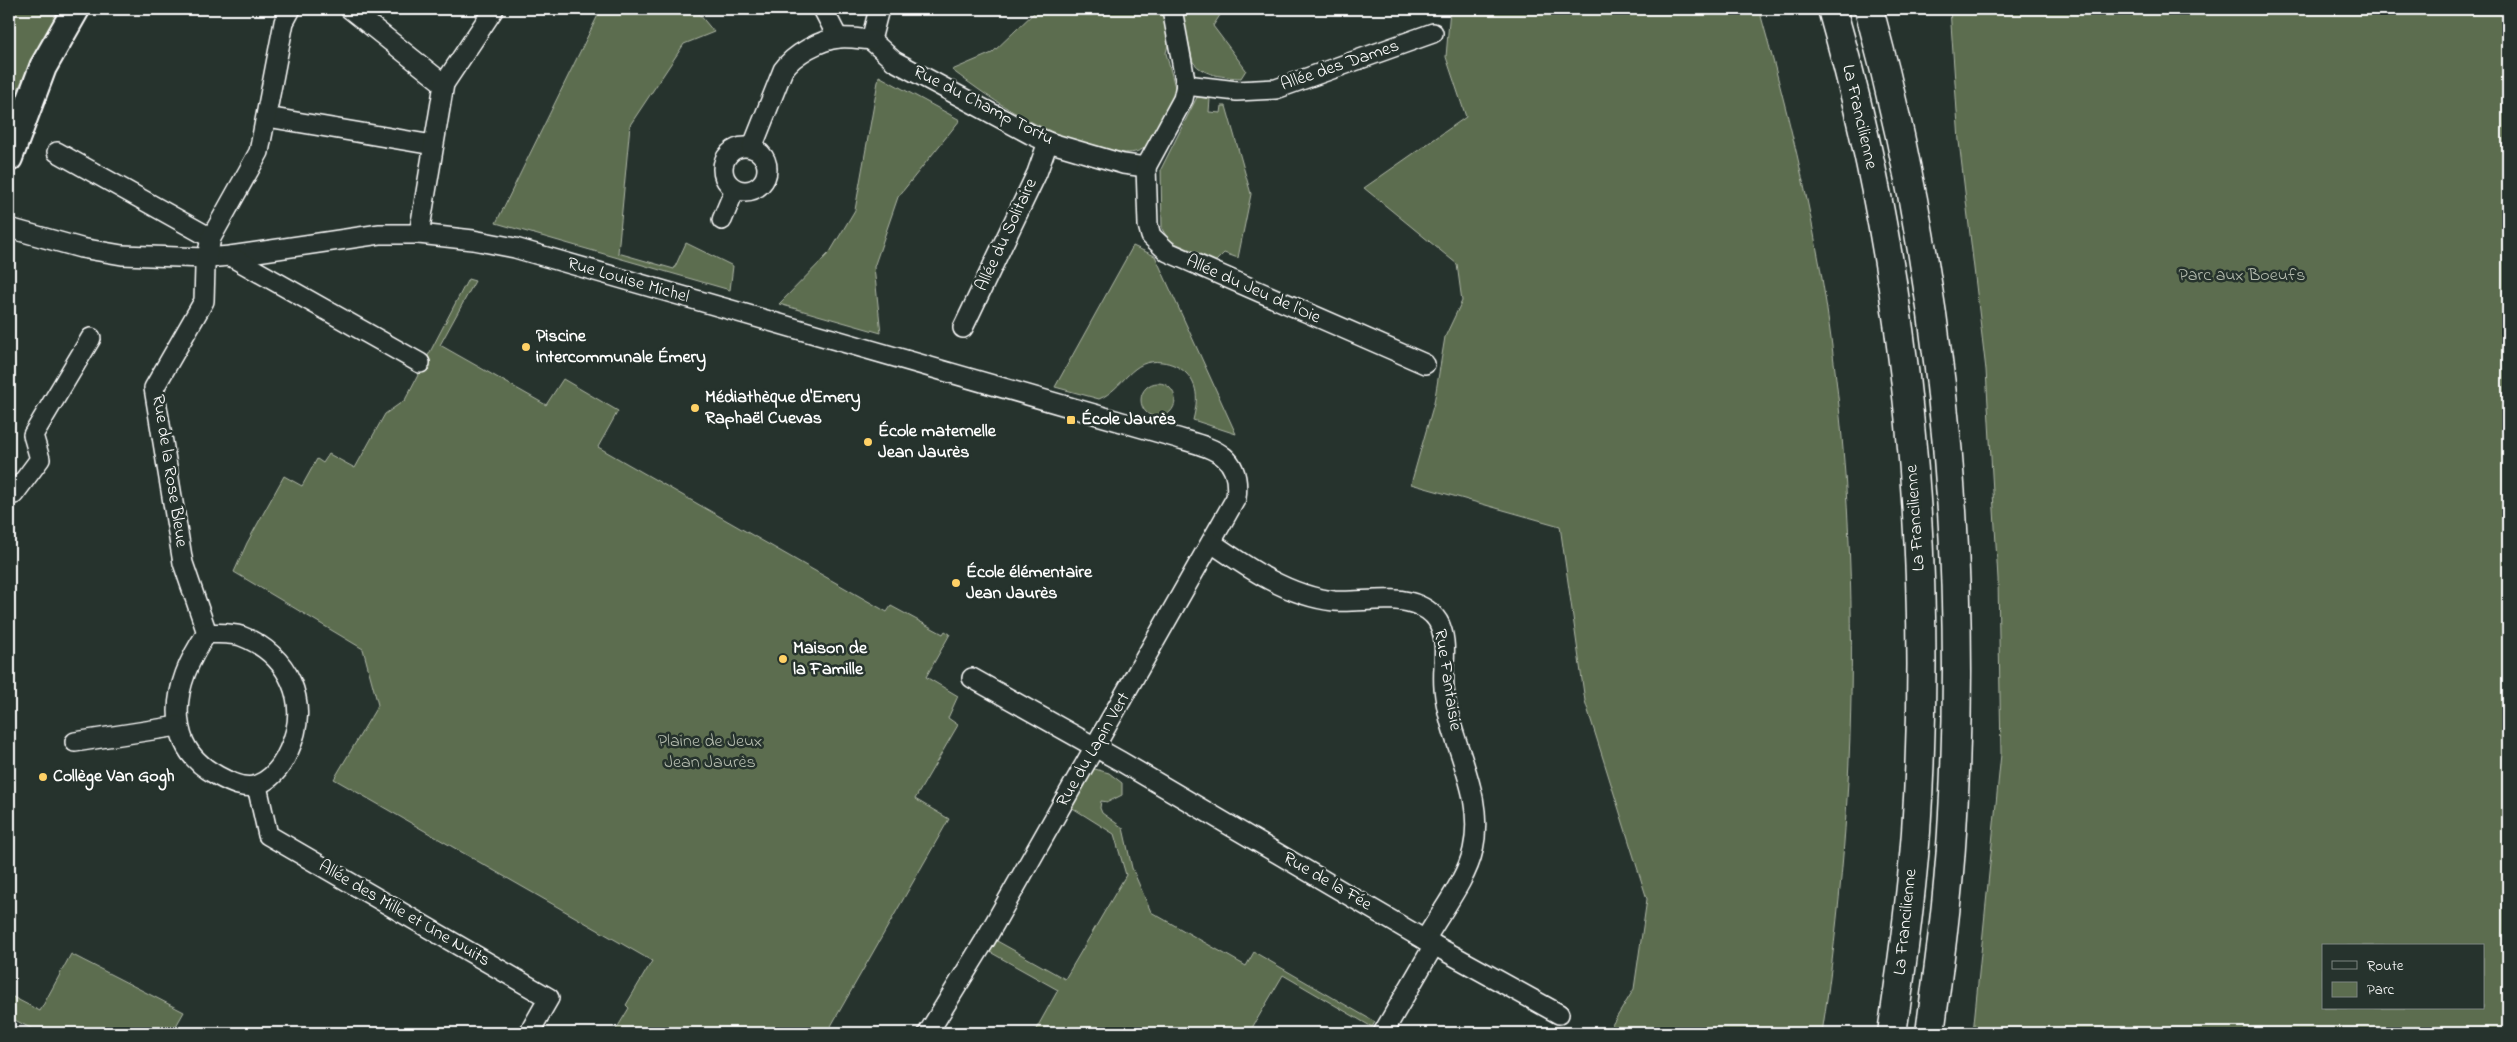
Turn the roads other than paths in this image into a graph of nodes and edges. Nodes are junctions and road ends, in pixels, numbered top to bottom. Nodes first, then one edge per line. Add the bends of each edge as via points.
1 (76, 9) edge
2 (291, 9) edge
3 (350, 9) edge
4 (494, 9) edge
5 (823, 9) edge
6 (879, 9) edge
7 (1172, 9) edge
8 (1832, 9) edge
9 (1869, 9) edge
10 (1434, 33) dead end
11 (838, 38) junction
12 (871, 40) junction
13 (444, 84) junction
14 (1186, 85) junction
15 (267, 117) junction
16 (1048, 142) junction
17 (433, 146) junction
18 (752, 148) junction
19 (57, 152) dead end
20 (9, 158) edge
21 (1146, 166) junction
22 (735, 189) junction
23 (722, 220) dead end
24 (9, 228) edge
25 (419, 234) junction
26 (211, 238) junction
27 (230, 256) junction
28 (206, 258) junction
29 (963, 328) dead end
30 (91, 338) dead end
31 (420, 363) dead end
32 (1425, 364) dead end
33 (1230, 461) joint
34 (9, 494) edge
35 (1212, 543) junction
36 (207, 633) junction
37 (972, 678) dead end
38 (178, 726) junction
39 (75, 742) dead end
40 (1095, 748) junction
41 (257, 786) junction
42 (1429, 942) junction
43 (1559, 1014) dead end
44 (529, 1033) edge
45 (928, 1033) edge
46 (1383, 1033) edge
47 (1892, 1033) edge
48 (1930, 1033) edge

1 - 20 main road via 43,67
2 - 15 street, Rue de la Rose Bleue via 284,22
3 - 13 street
4 - 13 street
5 - 11 street
6 - 12 street
7 - 14 street
8 - 47 highway, La Francilienne via 1873,179 1894,301 1909,423 1918,536 1921,667 1916,834
9 - 48 highway, La Francilienne via 1909,173 1930,295 1946,420 1955,534 1958,648 1952,834
10 - 14 street, Allée des Dames via 1276,89 1238,91
11 - 12 street
11 - 18 street via 796,54 790,60
12 - 16 street, Rue du Champ Tortu via 894,61
13 - 17 street
14 - 21 street via 1183,99
15 - 17 street
15 - 26 street, Rue de la Rose Bleue via 259,152
16 - 21 street, Rue du Champ Tortu via 1124,164
16 - 29 street, Allée du Solitaire
17 - 25 street
18 - 22 street via 737,148 723,164 725,179
18 - 22 street via 763,156 765,177 756,188
19 - 26 street
21 - 32 street, Allée du Jeu de l'Oie via 1148,225 1151,236 1168,252
22 - 23 street
24 - 28 street, Rue Louise Michel via 81,248 122,255
25 - 27 street, Rue Louise Michel via 380,234
25 - 33 street, Rue Louise Michel via 515,248 1206,446
26 - 28 street, Rue de la Rose Bleue
27 - 28 street, Rue Louise Michel
27 - 31 street
28 - 36 street, Rue de la Rose Bleue via 204,301 154,388 183,563
30 - 34 street via 33,435 40,458 14,494
33 - 35 street, Rue du Lapin Vert via 1238,483 1236,498
35 - 40 street, Rue du Lapin Vert
35 - 42 street, Rue Fantaisie via 1283,586 1332,600 1410,602 1430,613 1440,626 1445,646 1444,687 1448,711 1472,788 1476,822 1469,862
36 - 38 street via 183,675
36 - 41 street via 239,636 262,647 291,679 296,694 298,715 292,744 278,770
37 - 40 street, Rue de la Fée
38 - 39 street
38 - 41 street via 187,748 202,766 242,786
40 - 42 street, Rue de la Fée
40 - 45 street, Rue du Lapin Vert
41 - 44 street, Allée des Mille et Une Nuits via 268,835 549,998
42 - 43 street, Rue de la Fée
42 - 46 street, Rue Fantaisie

